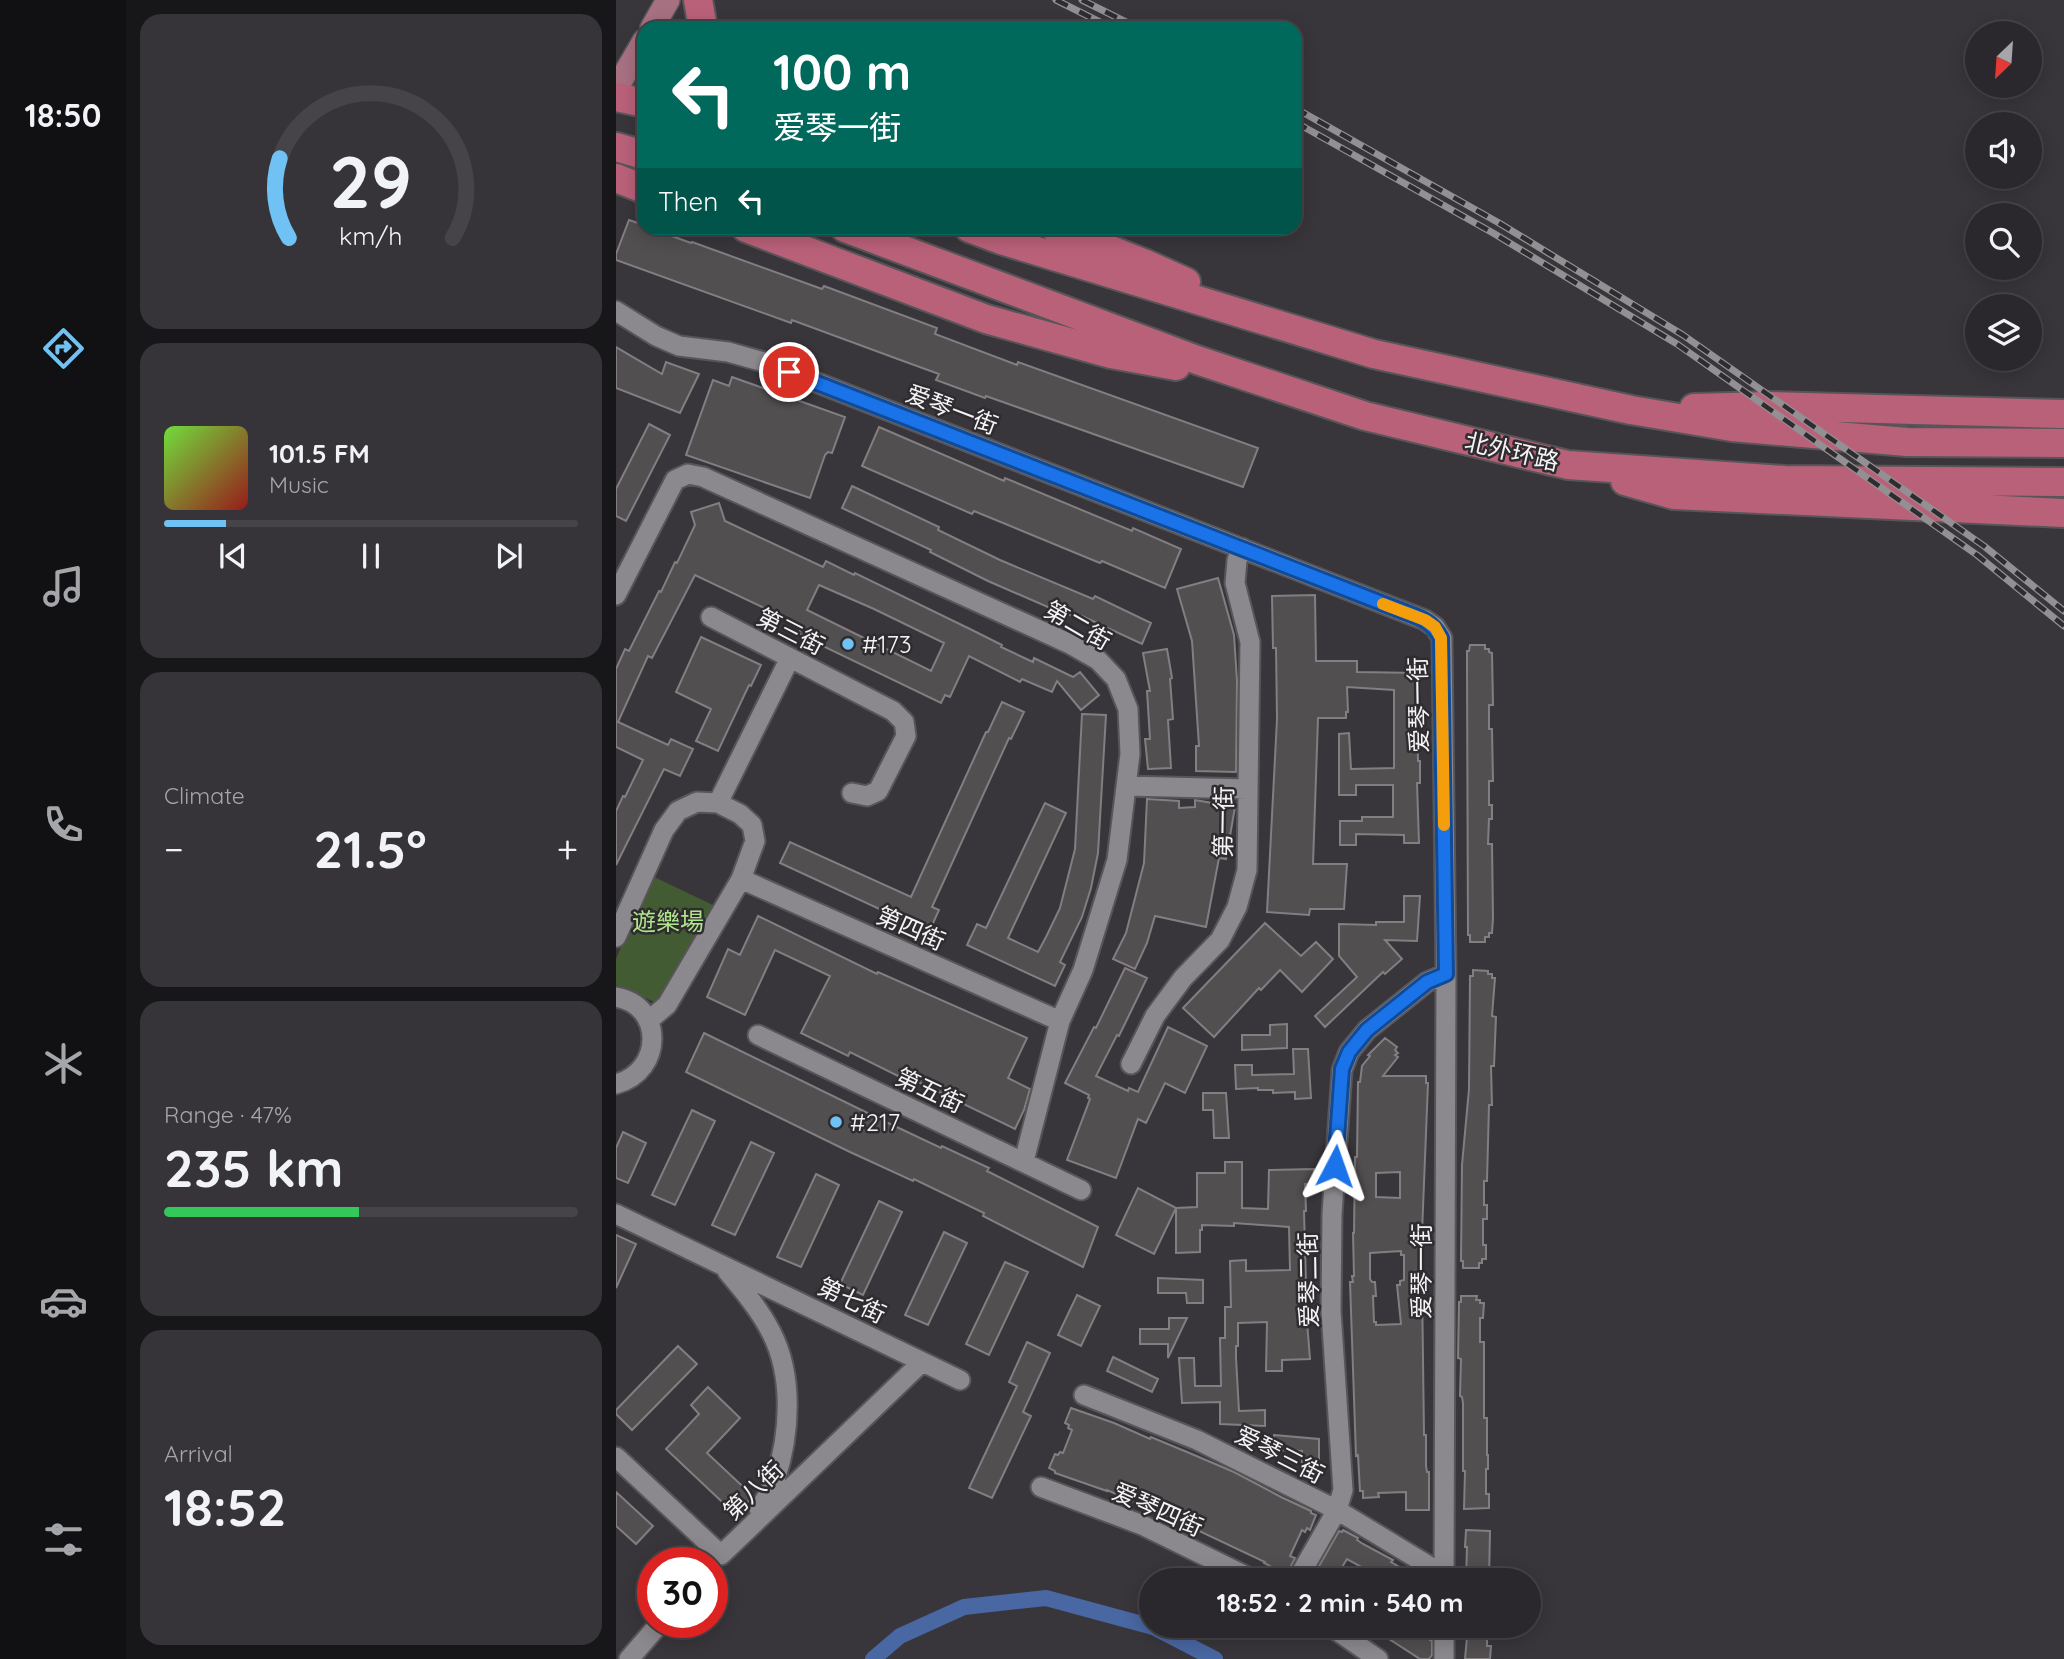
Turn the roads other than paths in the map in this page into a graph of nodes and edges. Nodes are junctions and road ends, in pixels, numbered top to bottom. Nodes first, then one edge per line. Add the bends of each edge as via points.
1 (668, 0) edge
2 (698, 0) edge
3 (656, 21) edge
4 (702, 21) edge
5 (637, 53) edge
6 (616, 89) edge
7 (616, 97) edge
8 (637, 102) edge
9 (616, 147) edge
10 (637, 153) edge
11 (616, 178) edge
12 (637, 186) edge
13 (764, 235) edge
14 (864, 235) edge
15 (988, 235) edge
16 (1073, 235) edge
17 (616, 311) edge
18 (1284, 327) junction
19 (1260, 381) junction
20 (1631, 410) junction
21 (2062, 413) edge
22 (2064, 443) edge
23 (1568, 465) junction
24 (2064, 482) edge
25 (2055, 513) edge
26 (1242, 548) junction
27 (616, 596) edge
28 (710, 617) dead end
29 (790, 658) junction
30 (1126, 786) junction
31 (1248, 789) junction
32 (852, 793) dead end
33 (718, 803) junction
34 (741, 879) junction
35 (617, 932) edge
36 (1446, 974) junction
37 (616, 997) edge
38 (648, 1021) junction
39 (1060, 1021) junction
40 (758, 1035) dead end
41 (1131, 1064) dead end
42 (616, 1084) edge
43 (1024, 1161) junction
44 (1081, 1190) dead end
45 (616, 1214) edge
46 (722, 1265) junction
47 (922, 1362) junction
48 (960, 1380) dead end
49 (1084, 1395) dead end
50 (616, 1457) edge
51 (1041, 1488) dead end
52 (1337, 1510) junction
53 (704, 1547) edge
54 (728, 1547) edge
55 (728, 1549) edge
56 (1230, 1568) edge
57 (1304, 1568) edge
58 (1428, 1568) edge
59 (1444, 1568) edge
60 (647, 1638) edge
61 (1347, 1638) edge
62 (1444, 1638) edge
63 (629, 1659) edge
64 (1378, 1659) edge
65 (1444, 1659) edge

1 - 3 main road
2 - 4 highway
5 - 6 main road
7 - 8 highway
9 - 10 highway
11 - 12 highway
13 - 19 highway via 986,319 1111,354
14 - 19 highway, 北外环路
15 - 18 highway
16 - 18 highway
17 - 26 street, 爱琴一街 via 679,346 764,362
18 - 20 highway via 1374,354
19 - 23 highway, 北外环路 via 1365,416
20 - 21 highway via 1768,406
20 - 22 highway via 1732,427 1907,442
23 - 24 highway, 北外环路 via 1784,480
23 - 25 highway via 1674,495
26 - 31 street, 第一街 via 1235,583 1250,642
26 - 36 street, 爱琴一街 via 1425,620 1441,638
27 - 30 street, 第二街 via 676,480 688,474 704,477 1070,643 1098,660 1116,679 1128,709
28 - 29 street, 第三街
29 - 32 street, 第三街 via 893,710 904,722 906,736 878,791 867,796
29 - 33 street
30 - 31 street
30 - 39 street, 第二街 via 1117,860 1083,970
31 - 41 street, 第一街 via 1247,870 1237,907 1220,940 1155,1016
33 - 34 street via 752,825 755,841
33 - 35 street via 697,802 678,811 663,830
34 - 38 street via 667,1005
34 - 39 street, 第四街
36 - 52 street, 爱琴二街 via 1427,982 1367,1030 1342,1069 1332,1214 1331,1311 1343,1490
36 - 59 street, 爱琴一街
37 - 38 street via 636,1005
38 - 42 street via 653,1043 650,1057 631,1078
39 - 43 street, 第二街
40 - 43 street, 第五街
43 - 44 street, 第五街
45 - 46 street, 第七街
46 - 47 street, 第七街
46 - 54 street, 第七街 via 772,1332 786,1384 787,1417 774,1483
47 - 48 street, 第七街
47 - 55 street, 第八街
49 - 52 street, 爱琴三街 via 1197,1440
50 - 53 street, 第八街
51 - 56 street, 爱琴四街 via 1142,1525
52 - 57 street, 爱琴二街
52 - 58 street, 爱琴三街
60 - 63 street
61 - 64 street
62 - 65 street

